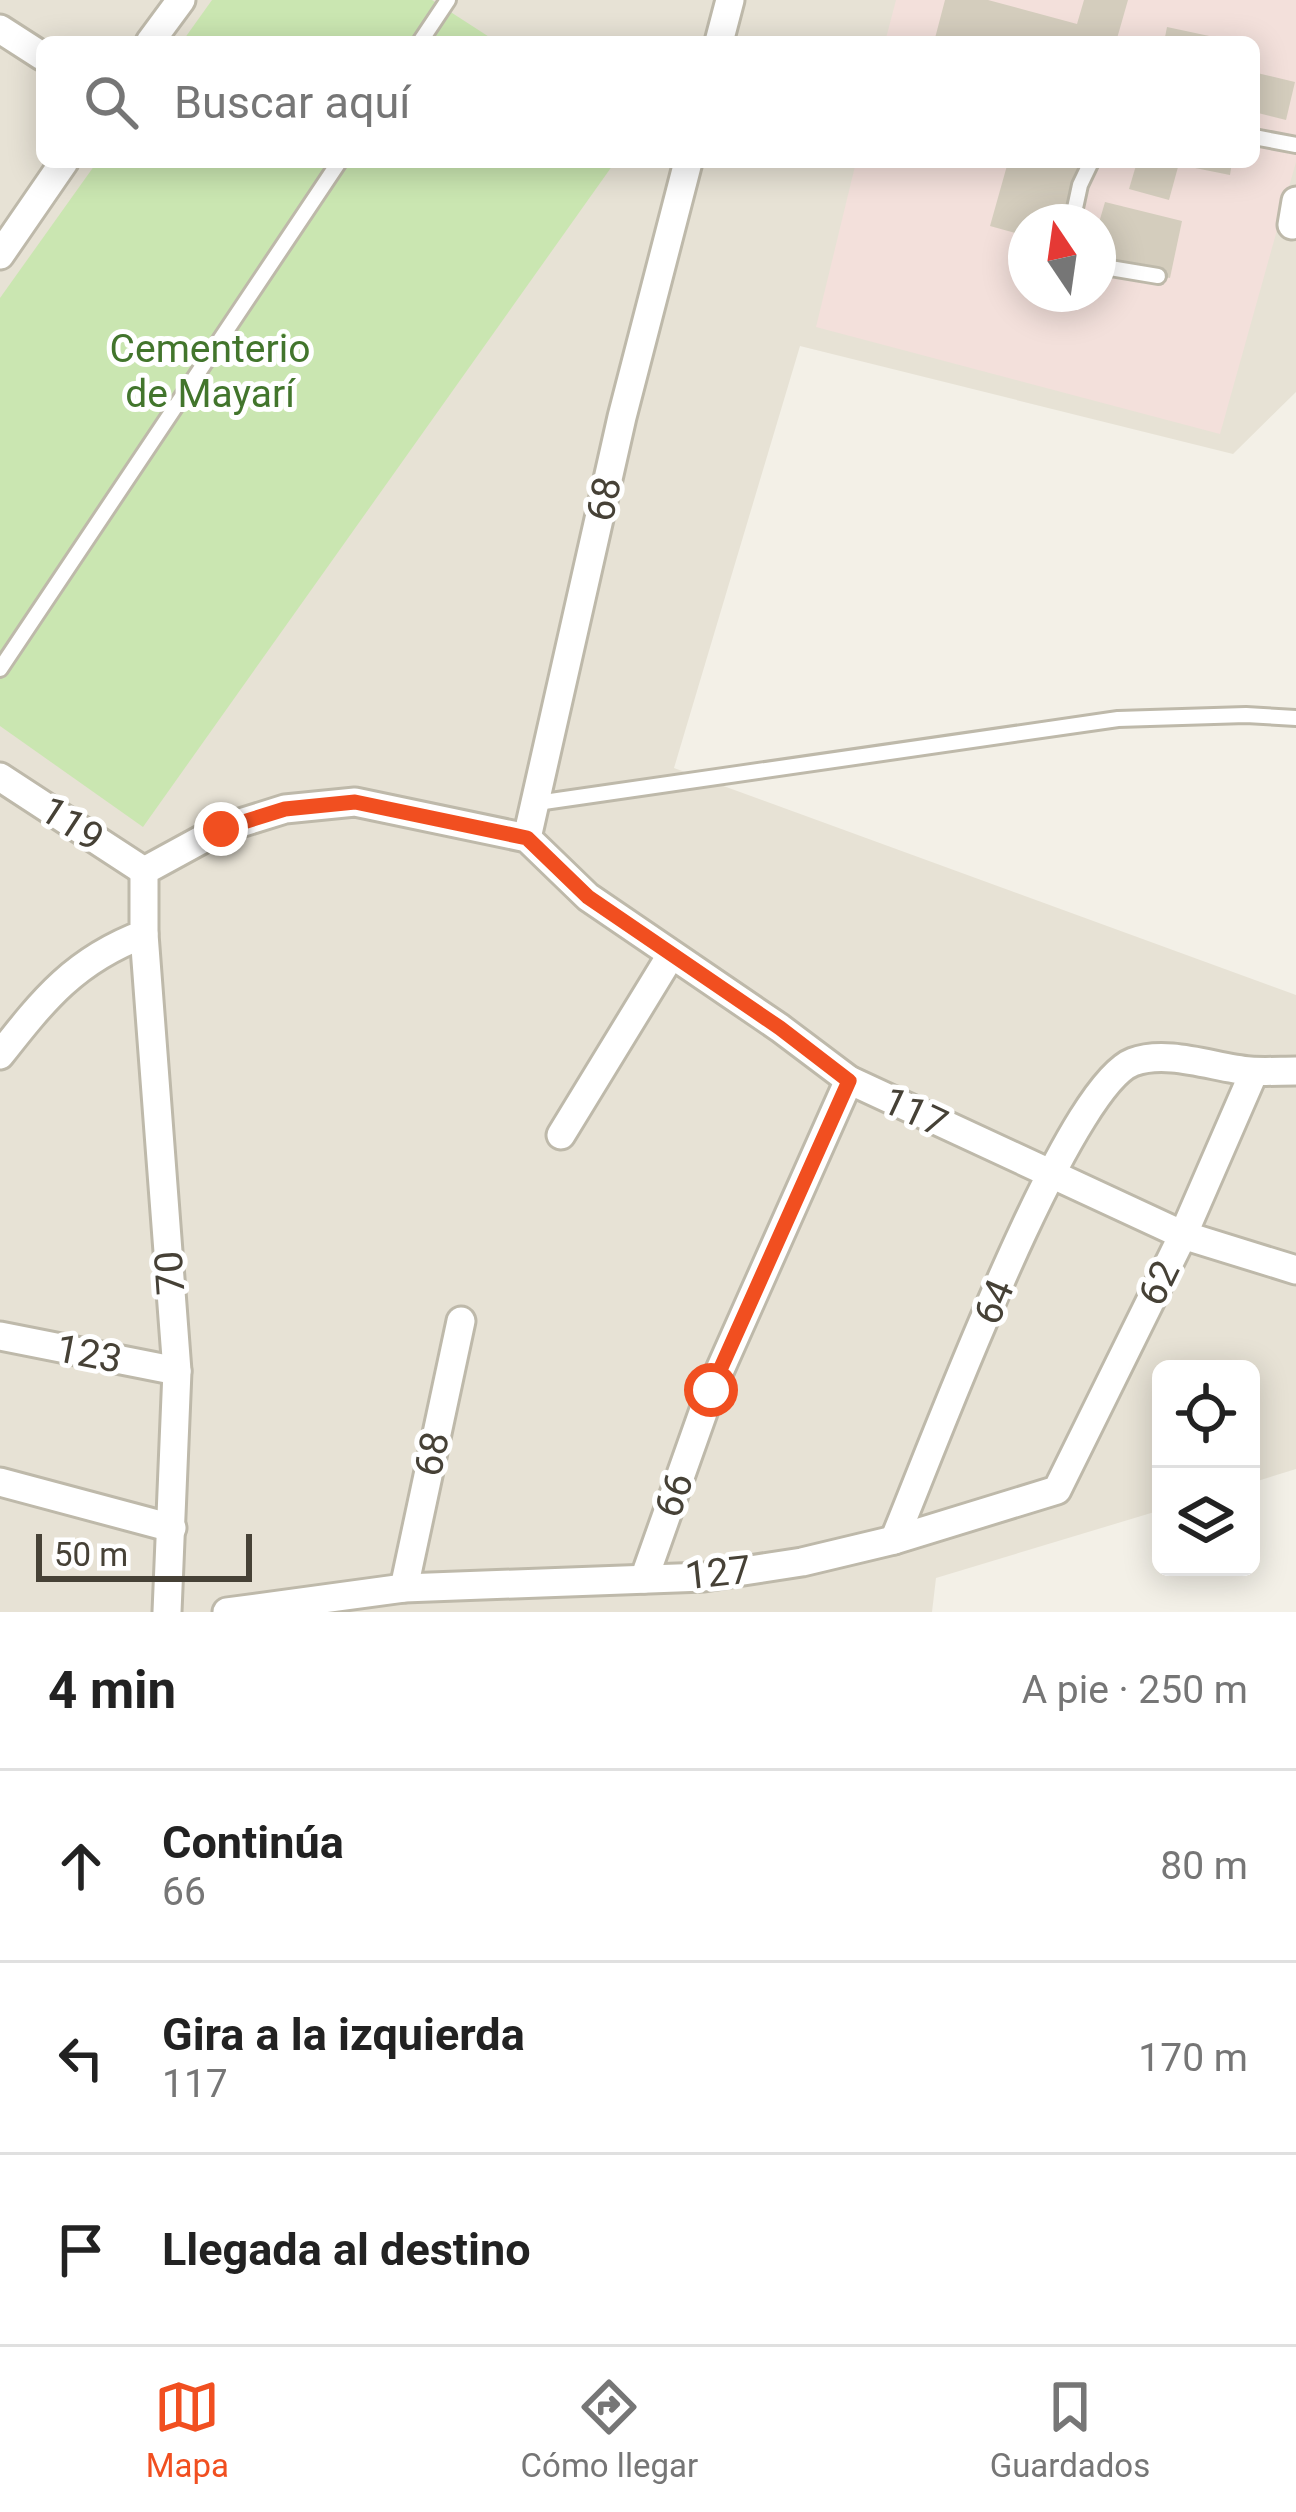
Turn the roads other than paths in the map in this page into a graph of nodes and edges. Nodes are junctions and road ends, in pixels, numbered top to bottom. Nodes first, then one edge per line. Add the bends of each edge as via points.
1 (182, 0) edge
2 (448, 0) edge
3 (730, 0) edge
4 (0, 29) edge
5 (155, 36) edge
6 (424, 36) edge
7 (721, 36) edge
8 (36, 52) edge
9 (1260, 138) edge
10 (1296, 145) edge
11 (60, 168) edge
12 (335, 168) edge
13 (686, 168) edge
14 (1088, 168) edge
15 (1076, 204) edge
16 (0, 255) edge
17 (1116, 269) edge
18 (1158, 276) dead end
19 (0, 669) edge
20 (1296, 718) edge
21 (0, 777) edge
22 (537, 803) junction
23 (527, 838) junction
24 (144, 871) junction
25 (144, 934) junction
26 (671, 955) junction
27 (0, 1055) edge
28 (1296, 1070) edge
29 (1254, 1072) junction
30 (849, 1081) junction
31 (560, 1135) dead end
32 (1048, 1175) junction
33 (1183, 1235) junction
34 (1296, 1270) edge
35 (460, 1321) dead end
36 (0, 1336) edge
37 (177, 1371) junction
38 (0, 1482) edge
39 (1057, 1490) joint
40 (172, 1528) junction
41 (894, 1540) junction
42 (644, 1580) junction
43 (404, 1588) junction
44 (167, 1612) edge
45 (226, 1612) edge

1 - 5 street
2 - 6 lane
3 - 7 street
4 - 8 street
9 - 10 lane
11 - 16 street
12 - 19 lane
13 - 22 street, 68
14 - 15 lane
17 - 18 lane
20 - 22 lane via 1118,719
21 - 24 street, 119
22 - 23 street, 68
23 - 24 street via 355,802 285,809 221,829
23 - 26 street, 117 via 588,897
24 - 25 street
25 - 27 street via 104,949 52,990
25 - 37 street, 70
26 - 30 street, 117
26 - 31 street
28 - 29 street
29 - 32 street, 64 via 1135,1061 1113,1073
29 - 33 street, 62
30 - 32 street, 117
30 - 42 street, 66 via 711,1390
32 - 33 street, 117
32 - 41 street, 64
33 - 34 street, 117
33 - 39 street, 62
35 - 43 street, 68
36 - 37 street, 123
37 - 40 street, 70
38 - 40 street
39 - 41 street, 127
40 - 44 street, 70
41 - 42 street, 127 via 802,1562
42 - 43 street, 127
43 - 45 street, 127

